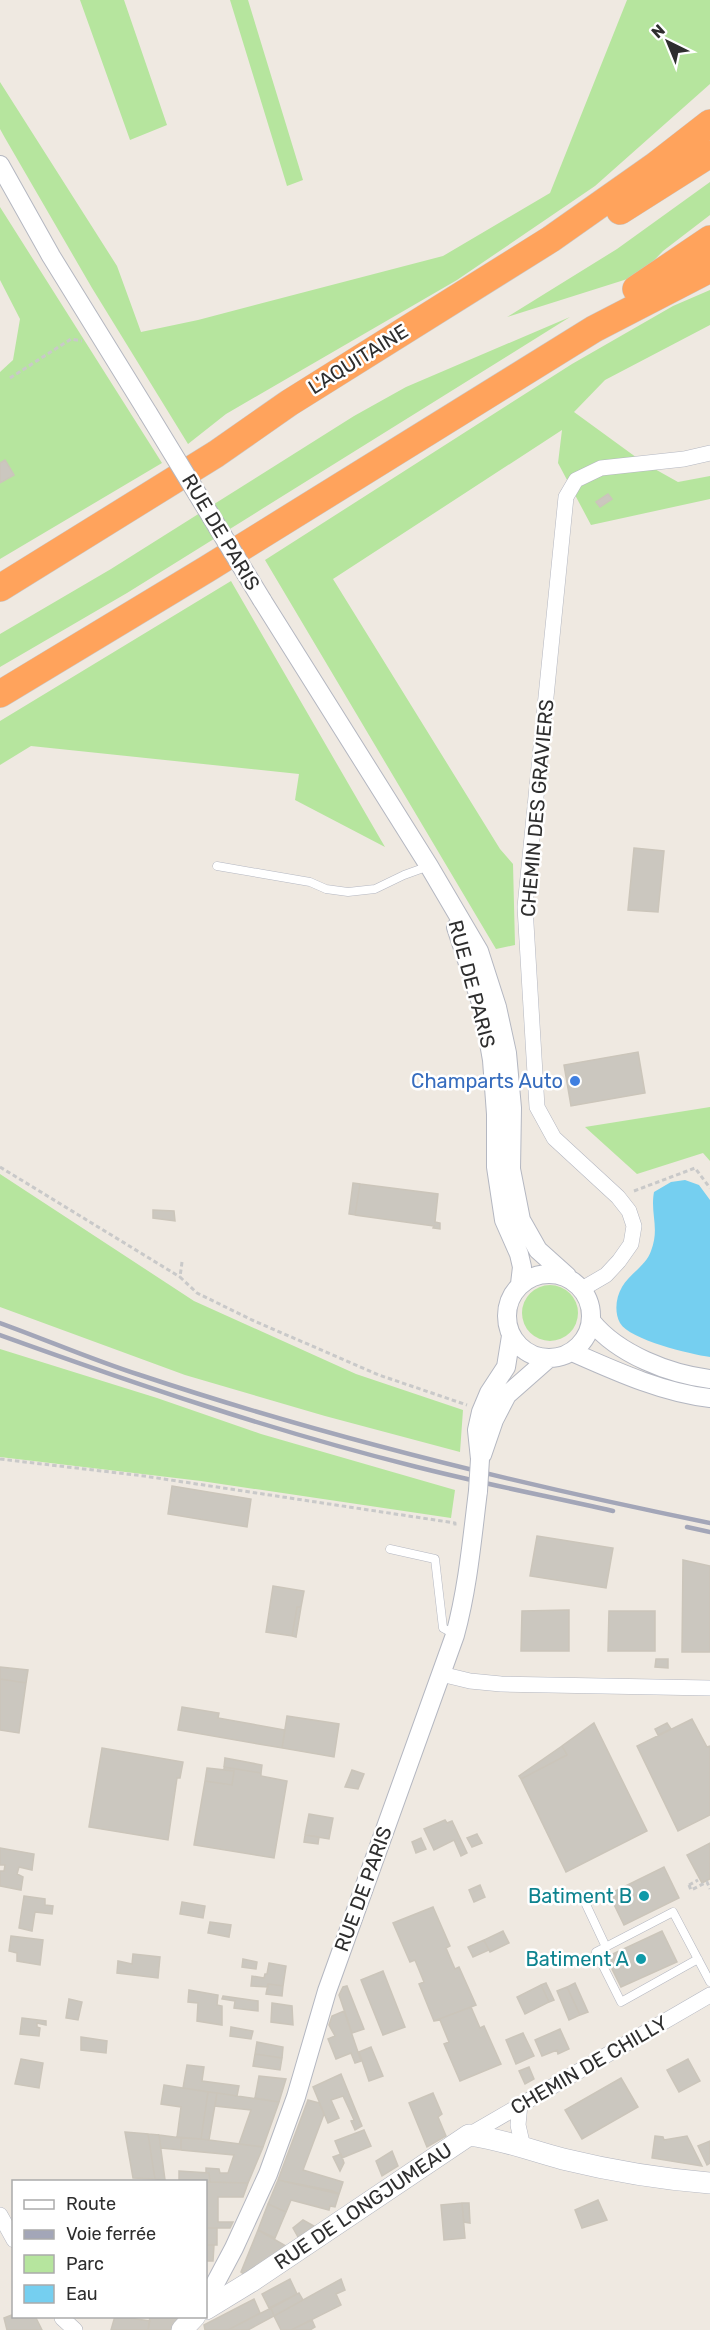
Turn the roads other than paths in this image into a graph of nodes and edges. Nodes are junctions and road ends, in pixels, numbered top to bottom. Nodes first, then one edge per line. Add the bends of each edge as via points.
1 (710, 123) edge
2 (710, 154) edge
3 (0, 165) edge
4 (710, 239) edge
5 (710, 269) edge
6 (594, 329) junction
7 (710, 453) edge
8 (216, 454) junction
9 (0, 588) edge
10 (0, 694) edge
11 (217, 866) dead end
12 (429, 866) junction
13 (447, 896) junction
14 (567, 1276) junction
15 (520, 1284) junction
16 (582, 1289) junction
17 (592, 1322) junction
18 (511, 1336) junction
19 (572, 1352) junction
20 (549, 1358) junction
21 (710, 1379) edge
22 (710, 1398) edge
23 (480, 1460) junction
24 (390, 1549) dead end
25 (455, 1635) junction
26 (441, 1674) junction
27 (710, 1688) edge
28 (582, 1896) dead end
29 (606, 1947) junction
30 (698, 1959) junction
31 (710, 1982) edge
32 (710, 1995) edge
33 (520, 2104) junction
34 (469, 2135) junction
35 (523, 2147) junction
36 (710, 2183) edge
37 (0, 2216) edge
38 (12, 2237) edge
39 (207, 2300) edge
40 (207, 2308) edge
41 (195, 2318) edge
42 (63, 2322) edge
43 (75, 2330) edge
44 (182, 2330) edge

1 - 8 highway, L'AQUITAINE via 550,238 289,403
2 - 8 highway via 264,436
3 - 12 street, RUE DE PARIS, bridge via 51,256
4 - 6 highway via 620,301
5 - 6 highway
6 - 10 highway
7 - 16 street, CHEMIN DES GRAVIERS via 601,468 576,480 566,497 525,907 537,1107 554,1138 618,1197 634,1226 631,1244 606,1275
8 - 9 highway, L'AQUITAINE
11 - 12 lane via 348,892 375,889
12 - 13 street, RUE DE PARIS
13 - 14 street, RUE DE PARIS via 479,951 497,1007 507,1053 512,1108 511,1169 521,1220 538,1250
13 - 15 street, RUE DE PARIS via 485,1019 496,1114 495,1167 504,1220 520,1260
14 - 15 street via 542,1273
14 - 16 street
15 - 18 street via 507,1306
16 - 17 street via 590,1304
17 - 19 street via 585,1339
17 - 21 street via 603,1336 652,1364
18 - 20 street via 527,1352
18 - 23 street, RUE DE PARIS via 506,1367 481,1412 477,1430
19 - 20 street
19 - 22 street via 643,1381
20 - 23 street, RUE DE PARIS via 507,1395
23 - 25 street, RUE DE PARIS, bridge via 469,1568
24 - 25 lane via 435,1558 443,1628
25 - 26 street, RUE DE PARIS
26 - 27 street via 501,1684
26 - 39 street, RUE DE PARIS via 327,1990 296,2097 268,2174
28 - 29 lane
29 - 30 lane via 673,1912
29 - 30 lane via 596,1952 621,2002
30 - 31 lane
32 - 33 street, CHEMIN DE CHILLY
33 - 34 street, CHEMIN DE CHILLY
33 - 35 street via 518,2125
34 - 35 main road, RUE DE LONGJUMEAU
34 - 40 main road, RUE DE LONGJUMEAU via 252,2282
35 - 36 main road, RUE DE LONGJUMEAU via 617,2171
37 - 38 street
41 - 44 main road, RUE DE LONGJUMEAU
42 - 43 street

